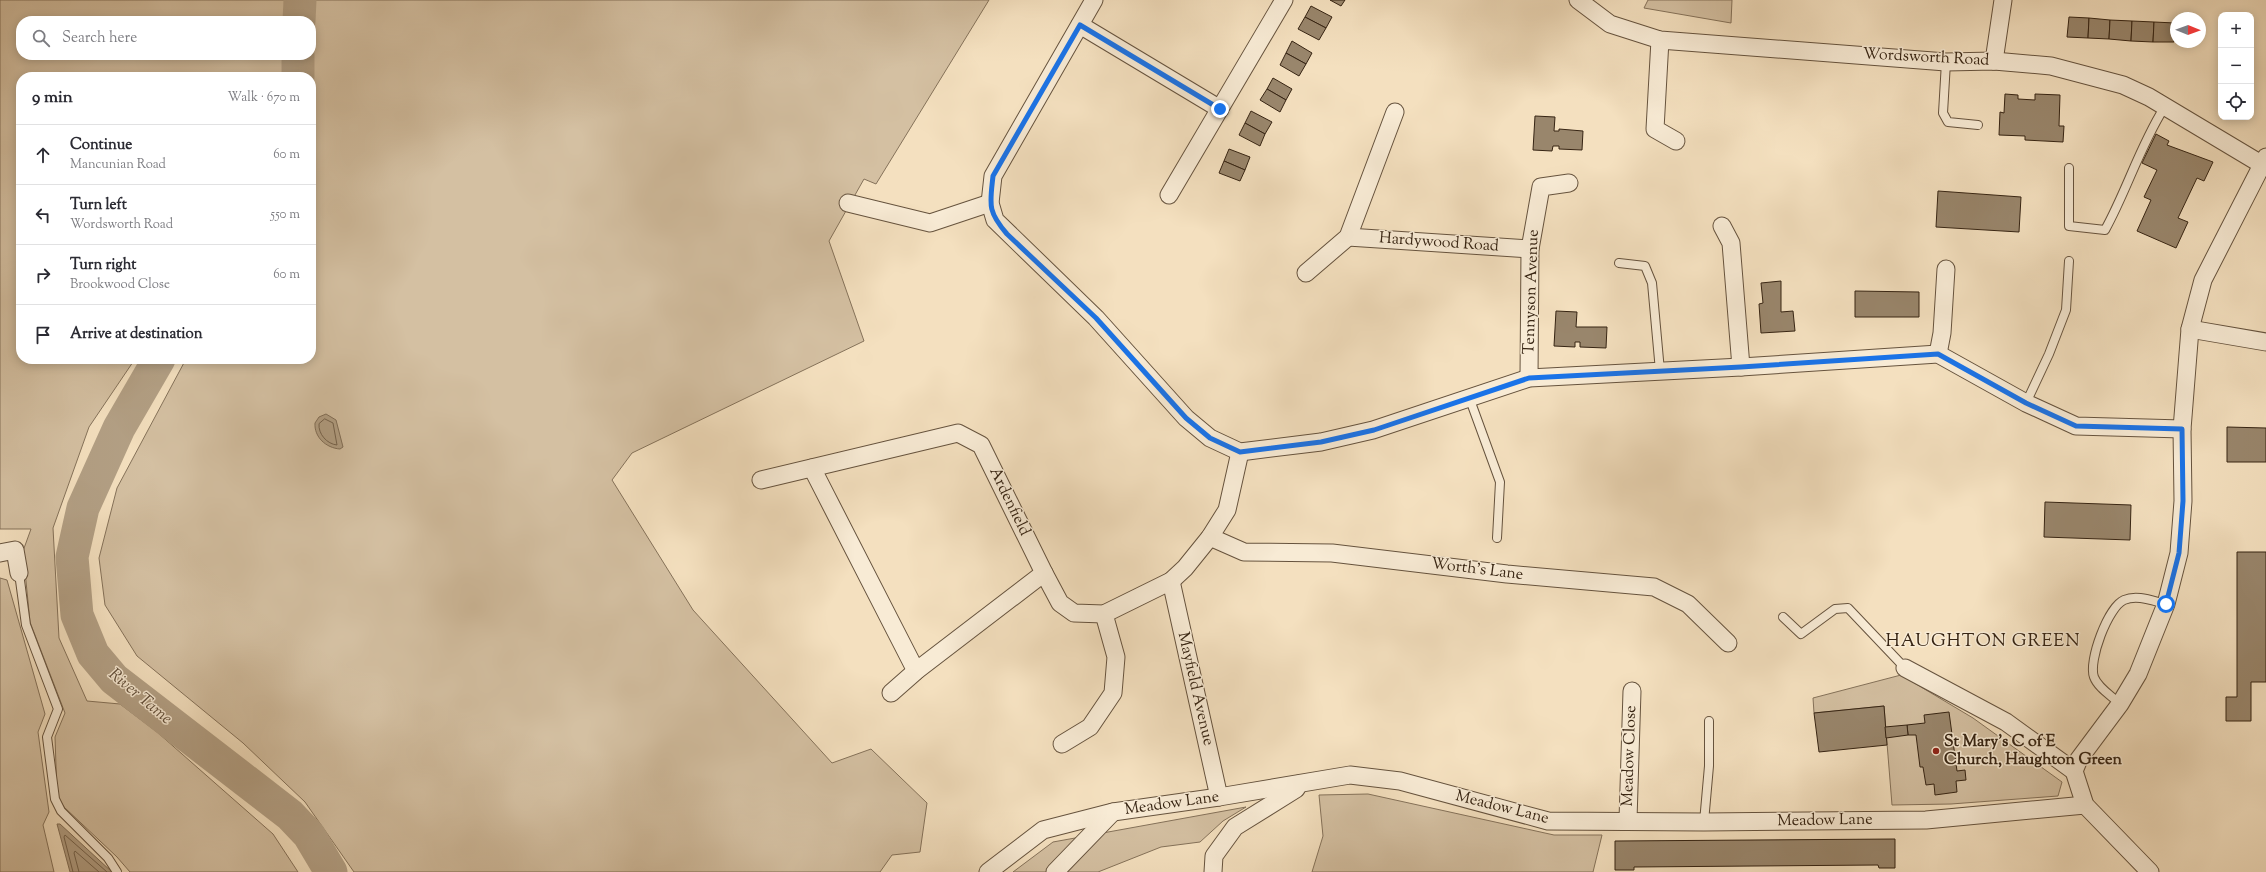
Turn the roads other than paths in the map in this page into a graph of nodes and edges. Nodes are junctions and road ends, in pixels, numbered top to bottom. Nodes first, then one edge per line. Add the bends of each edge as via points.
1 (1094, 0) edge
2 (1284, 0) edge
3 (1578, 0) edge
4 (2003, 0) edge
5 (1080, 25) junction
6 (1660, 40) junction
7 (1994, 61) junction
8 (1946, 62) junction
9 (2164, 108) junction
10 (1220, 109) junction
11 (1395, 112) dead end
12 (1978, 125) dead end
13 (1676, 141) dead end
14 (2264, 161) edge
15 (2069, 168) dead end
16 (1569, 183) dead end
17 (1169, 195) dead end
18 (848, 203) dead end
19 (990, 203) junction
20 (1722, 226) dead end
21 (1348, 237) junction
22 (1530, 249) junction
23 (2069, 261) dead end
24 (1620, 263) dead end
25 (1946, 269) dead end
26 (1306, 273) dead end
27 (2190, 329) junction
28 (2266, 342) edge
29 (1938, 354) junction
30 (1741, 367) junction
31 (1660, 371) junction
32 (1529, 378) junction
33 (1469, 397) junction
34 (2026, 403) junction
35 (2182, 429) junction
36 (1240, 452) junction
37 (812, 468) junction
38 (761, 480) dead end
39 (1210, 537) junction
40 (1497, 538) dead end
41 (0, 553) edge
42 (19, 573) joint
43 (1044, 573) junction
44 (1171, 581) junction
45 (2166, 604) junction
46 (1104, 614) junction
47 (1783, 617) dead end
48 (1728, 643) dead end
49 (1905, 668) joint
50 (916, 671) junction
51 (1632, 691) dead end
52 (891, 694) dead end
53 (2120, 704) junction
54 (1709, 721) dead end
55 (1062, 744) dead end
56 (2074, 771) junction
57 (1300, 782) junction
58 (1219, 797) junction
59 (2085, 805) junction
60 (1113, 812) junction
61 (1628, 820) junction
62 (1704, 822) junction
63 (117, 872) edge
64 (988, 872) edge
65 (1055, 872) edge
66 (1213, 872) edge
67 (2150, 872) edge

1 - 5 street
2 - 10 street
3 - 6 street, Wordsworth Road via 1610,24
4 - 7 street
5 - 10 street
5 - 19 street via 993,176
6 - 8 street, Wordsworth Road
6 - 13 street via 1655,129
7 - 8 street, Wordsworth Road
7 - 9 street, Wordsworth Road via 2051,66 2123,85 2149,97
8 - 12 lane via 1943,113 1948,122
9 - 14 street, Wordsworth Road
9 - 15 lane via 2152,126 2120,203 2105,230 2069,226
10 - 17 street
11 - 21 street
14 - 27 street via 2203,280
16 - 22 street, Tennyson Avenue via 1541,187
18 - 19 street via 930,223
19 - 36 street via 995,220 1007,234 1096,318 1186,418 1210,438
20 - 30 street via 1731,243
21 - 22 street, Hardywood Road
21 - 26 street
22 - 32 street, Tennyson Avenue
23 - 34 lane via 2066,310
24 - 31 lane via 1645,266 1652,283
25 - 29 street via 1942,334
27 - 28 street
27 - 35 street
29 - 30 street
29 - 34 street
30 - 31 street
31 - 32 street
32 - 33 street
33 - 36 street via 1374,430 1321,442
33 - 40 lane via 1500,482
34 - 35 street via 2076,426
35 - 45 street via 2183,501 2179,546
36 - 39 street via 1227,510
37 - 38 street, Ardenfield
37 - 43 street, Ardenfield via 958,433 981,445
37 - 50 street
39 - 44 street
39 - 48 street, Worth's Lane via 1244,552 1332,553 1507,574 1654,587 1688,604
41 - 42 street via 15,550
42 - 63 lane via 26,625 58,709 48,737 55,799 61,811 108,858
43 - 46 street, Ardenfield via 1060,603 1074,613
43 - 50 street
44 - 46 street
44 - 58 street, Mayfield Avenue
45 - 53 street via 2138,674
45 - 53 lane via 2134,597 2124,600 2114,608 2094,654 2092,669 2098,685
46 - 55 street via 1116,657 1112,693 1090,727
47 - 49 lane via 1801,634 1835,609 1848,608
49 - 56 street via 2006,722
50 - 52 street
51 - 61 street, Meadow Close
53 - 56 street via 2079,759
54 - 62 lane via 1709,766
56 - 59 street
57 - 58 street, Meadow Lane
57 - 61 street, Meadow Lane via 1350,775 1400,782 1548,821
57 - 66 street via 1296,789 1235,827 1214,856
58 - 60 street, Meadow Lane
59 - 62 street, Meadow Lane via 1926,820
59 - 67 street
60 - 64 street, Meadow Lane via 1043,830
60 - 65 street
61 - 62 street, Meadow Lane

